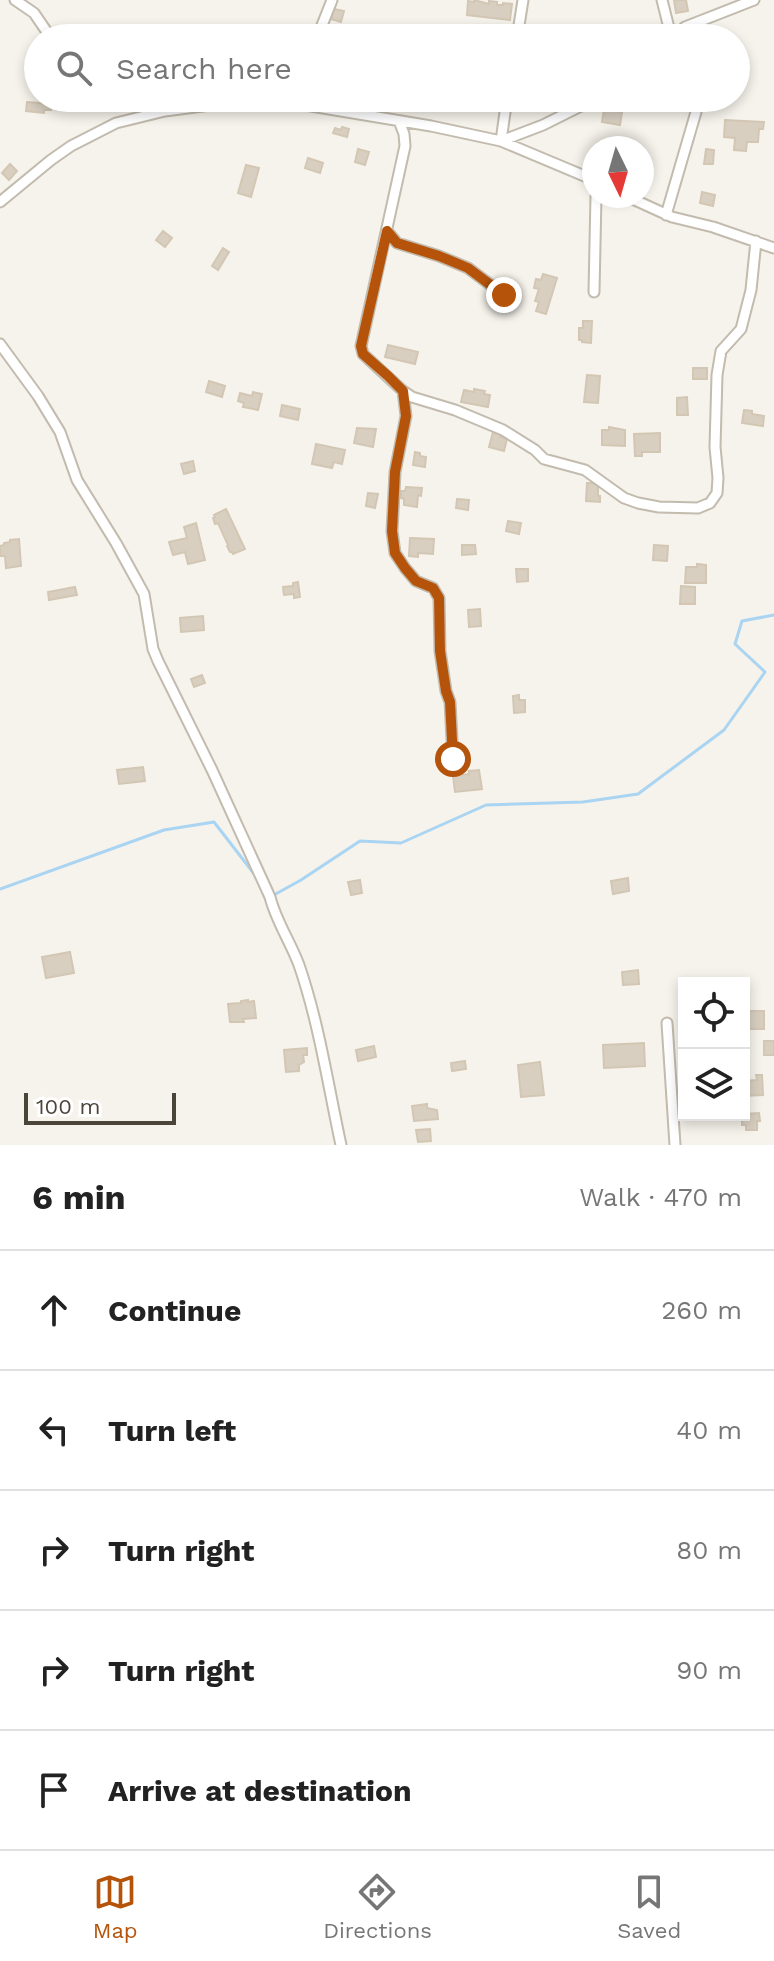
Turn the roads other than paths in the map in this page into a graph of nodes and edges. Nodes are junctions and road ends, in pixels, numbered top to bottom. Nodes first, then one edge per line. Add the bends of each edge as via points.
1 (15, 0) edge
2 (332, 0) edge
3 (523, 0) edge
4 (662, 0) edge
5 (754, 0) edge
6 (42, 24) edge
7 (323, 24) edge
8 (519, 24) edge
9 (668, 24) edge
10 (693, 24) edge
11 (162, 112) edge
12 (353, 112) edge
13 (505, 112) edge
14 (569, 112) edge
15 (696, 112) dead end
16 (399, 121) junction
17 (501, 141) junction
18 (582, 175) edge
19 (0, 202) edge
20 (596, 208) edge
21 (651, 208) edge
22 (666, 215) junction
23 (387, 231) junction
24 (756, 241) junction
25 (774, 248) edge
26 (594, 292) dead end
27 (504, 295) dead end
28 (0, 344) edge
29 (403, 391) junction
30 (453, 759) dead end
31 (667, 1023) dead end
32 (341, 1145) edge
33 (675, 1145) edge

1 - 6 street
2 - 7 street
3 - 8 street
4 - 9 street
5 - 10 street
11 - 19 street via 93,134
12 - 16 street
13 - 17 street
14 - 17 street
15 - 22 street
16 - 17 street
16 - 23 street via 405,146
17 - 18 street
20 - 26 street
21 - 22 street
22 - 24 street
23 - 27 street via 397,243 468,268
23 - 29 street via 361,346
24 - 25 street
24 - 29 street via 741,329 721,351 717,493 710,503 698,508 659,507 624,498 585,470 544,459 503,430
28 - 32 street via 60,432 77,480 144,594 158,661 298,963
29 - 30 street via 406,416 395,472 392,531 395,553 405,568 439,598
31 - 33 street

